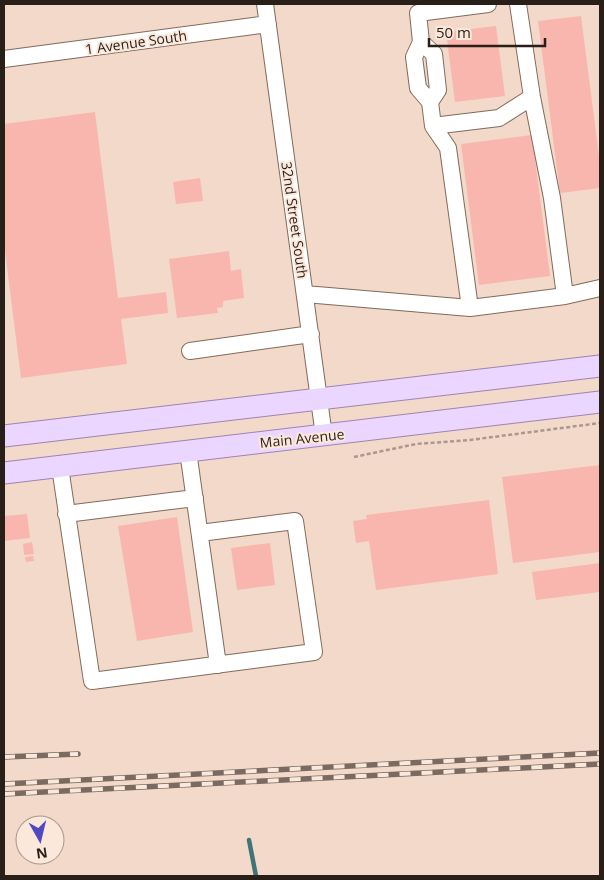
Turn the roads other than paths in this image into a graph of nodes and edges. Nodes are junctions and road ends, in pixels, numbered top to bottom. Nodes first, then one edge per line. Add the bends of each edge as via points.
1 (265, 4) edge
2 (488, 4) edge
3 (518, 4) edge
4 (268, 24) junction
5 (4, 60) edge
6 (532, 97) junction
7 (433, 126) junction
8 (600, 288) edge
9 (305, 294) junction
10 (565, 296) junction
11 (470, 308) junction
12 (311, 334) junction
13 (190, 351) dead end
14 (600, 366) edge
15 (320, 400) junction
16 (600, 402) edge
17 (4, 436) edge
18 (324, 436) junction
19 (188, 451) junction
20 (60, 467) junction
21 (4, 473) edge
22 (195, 498) junction
23 (66, 514) junction
24 (200, 533) junction
25 (218, 664) junction

1 - 4 street, 32nd Street South
2 - 7 street via 418,13 421,42 414,57 418,88 430,102
3 - 6 street
4 - 5 street, 1 Avenue South
4 - 9 street, 32nd Street South
6 - 7 street via 499,118
6 - 10 street via 552,198
7 - 11 street via 448,148
8 - 10 street
9 - 11 street
9 - 12 street, 32nd Street South
10 - 11 street
12 - 13 street
12 - 15 street, 32nd Street South
14 - 15 main road
15 - 17 main road
15 - 18 street, 32nd Street South
16 - 18 main road, Main Avenue
18 - 19 main road, Main Avenue
19 - 20 main road, Main Avenue
19 - 22 street
20 - 21 main road, Main Avenue
20 - 23 street
22 - 23 street
22 - 24 street
23 - 25 street via 92,681
24 - 25 street
24 - 25 street via 295,521 314,652

